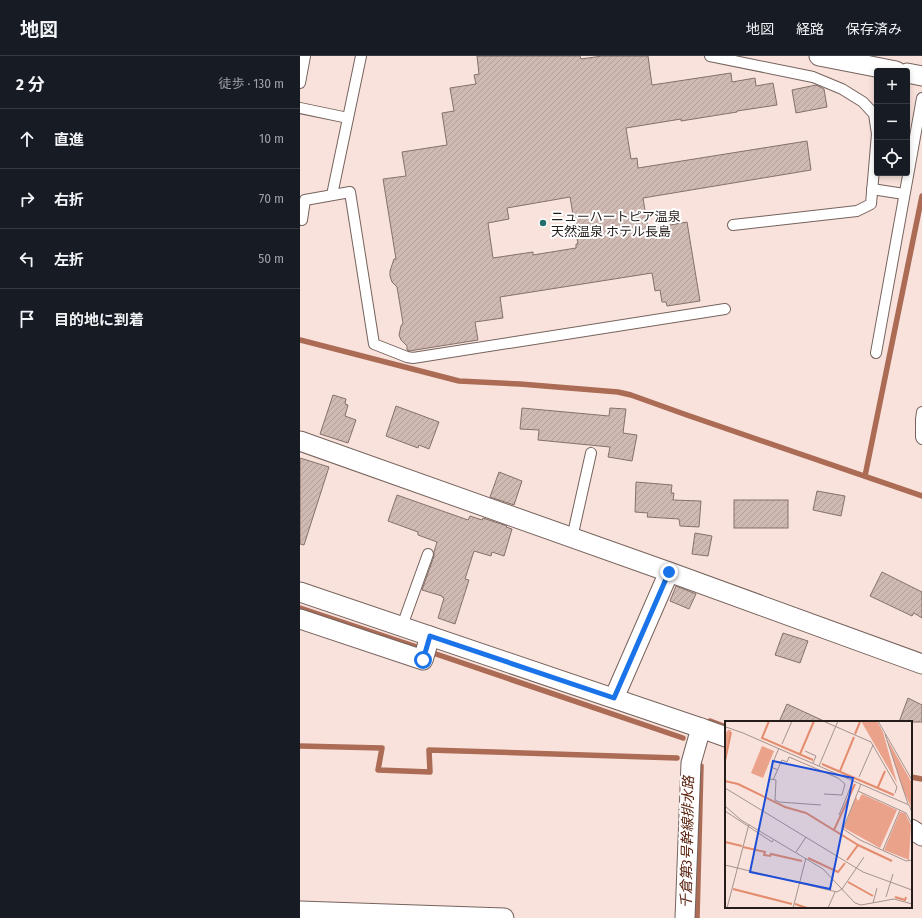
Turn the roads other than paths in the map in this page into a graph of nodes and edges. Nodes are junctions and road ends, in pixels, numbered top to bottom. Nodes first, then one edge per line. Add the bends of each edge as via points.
1 (306, 56) edge
2 (361, 56) edge
3 (710, 56) edge
4 (819, 56) edge
5 (881, 68) edge
6 (910, 74) edge
7 (922, 76) edge
8 (300, 83) edge
9 (922, 98) edge
10 (300, 108) edge
11 (874, 114) edge
12 (348, 118) junction
13 (876, 140) edge
14 (872, 189) junction
15 (904, 194) junction
16 (332, 195) junction
17 (302, 220) dead end
18 (733, 225) dead end
19 (725, 309) dead end
20 (876, 353) dead end
21 (922, 412) edge
22 (922, 439) edge
23 (300, 441) edge
24 (592, 454) dead end
25 (572, 538) junction
26 (428, 554) dead end
27 (669, 572) junction
28 (300, 592) edge
29 (300, 619) edge
30 (402, 626) junction
31 (430, 636) junction
32 (922, 664) edge
33 (614, 698) junction
34 (701, 728) junction
35 (725, 738) edge
36 (912, 830) edge
37 (922, 836) edge
38 (300, 911) edge
39 (504, 918) edge
40 (685, 918) edge

1 - 8 lane
2 - 12 lane
3 - 11 lane via 813,77 842,89 863,102
4 - 5 street
6 - 7 street
9 - 15 lane
10 - 12 lane
12 - 16 lane
13 - 14 lane
14 - 15 lane
14 - 18 lane via 871,204 857,211
15 - 20 lane
16 - 17 lane via 305,200
16 - 19 lane via 350,192 374,344 407,357
21 - 22 lane
23 - 25 street
24 - 25 lane
25 - 27 street
26 - 30 lane
27 - 32 street
27 - 33 street
28 - 30 street
29 - 31 street via 423,660
30 - 31 street
31 - 33 street
33 - 34 street
34 - 35 street
34 - 40 street via 691,763
36 - 37 street
38 - 39 street

